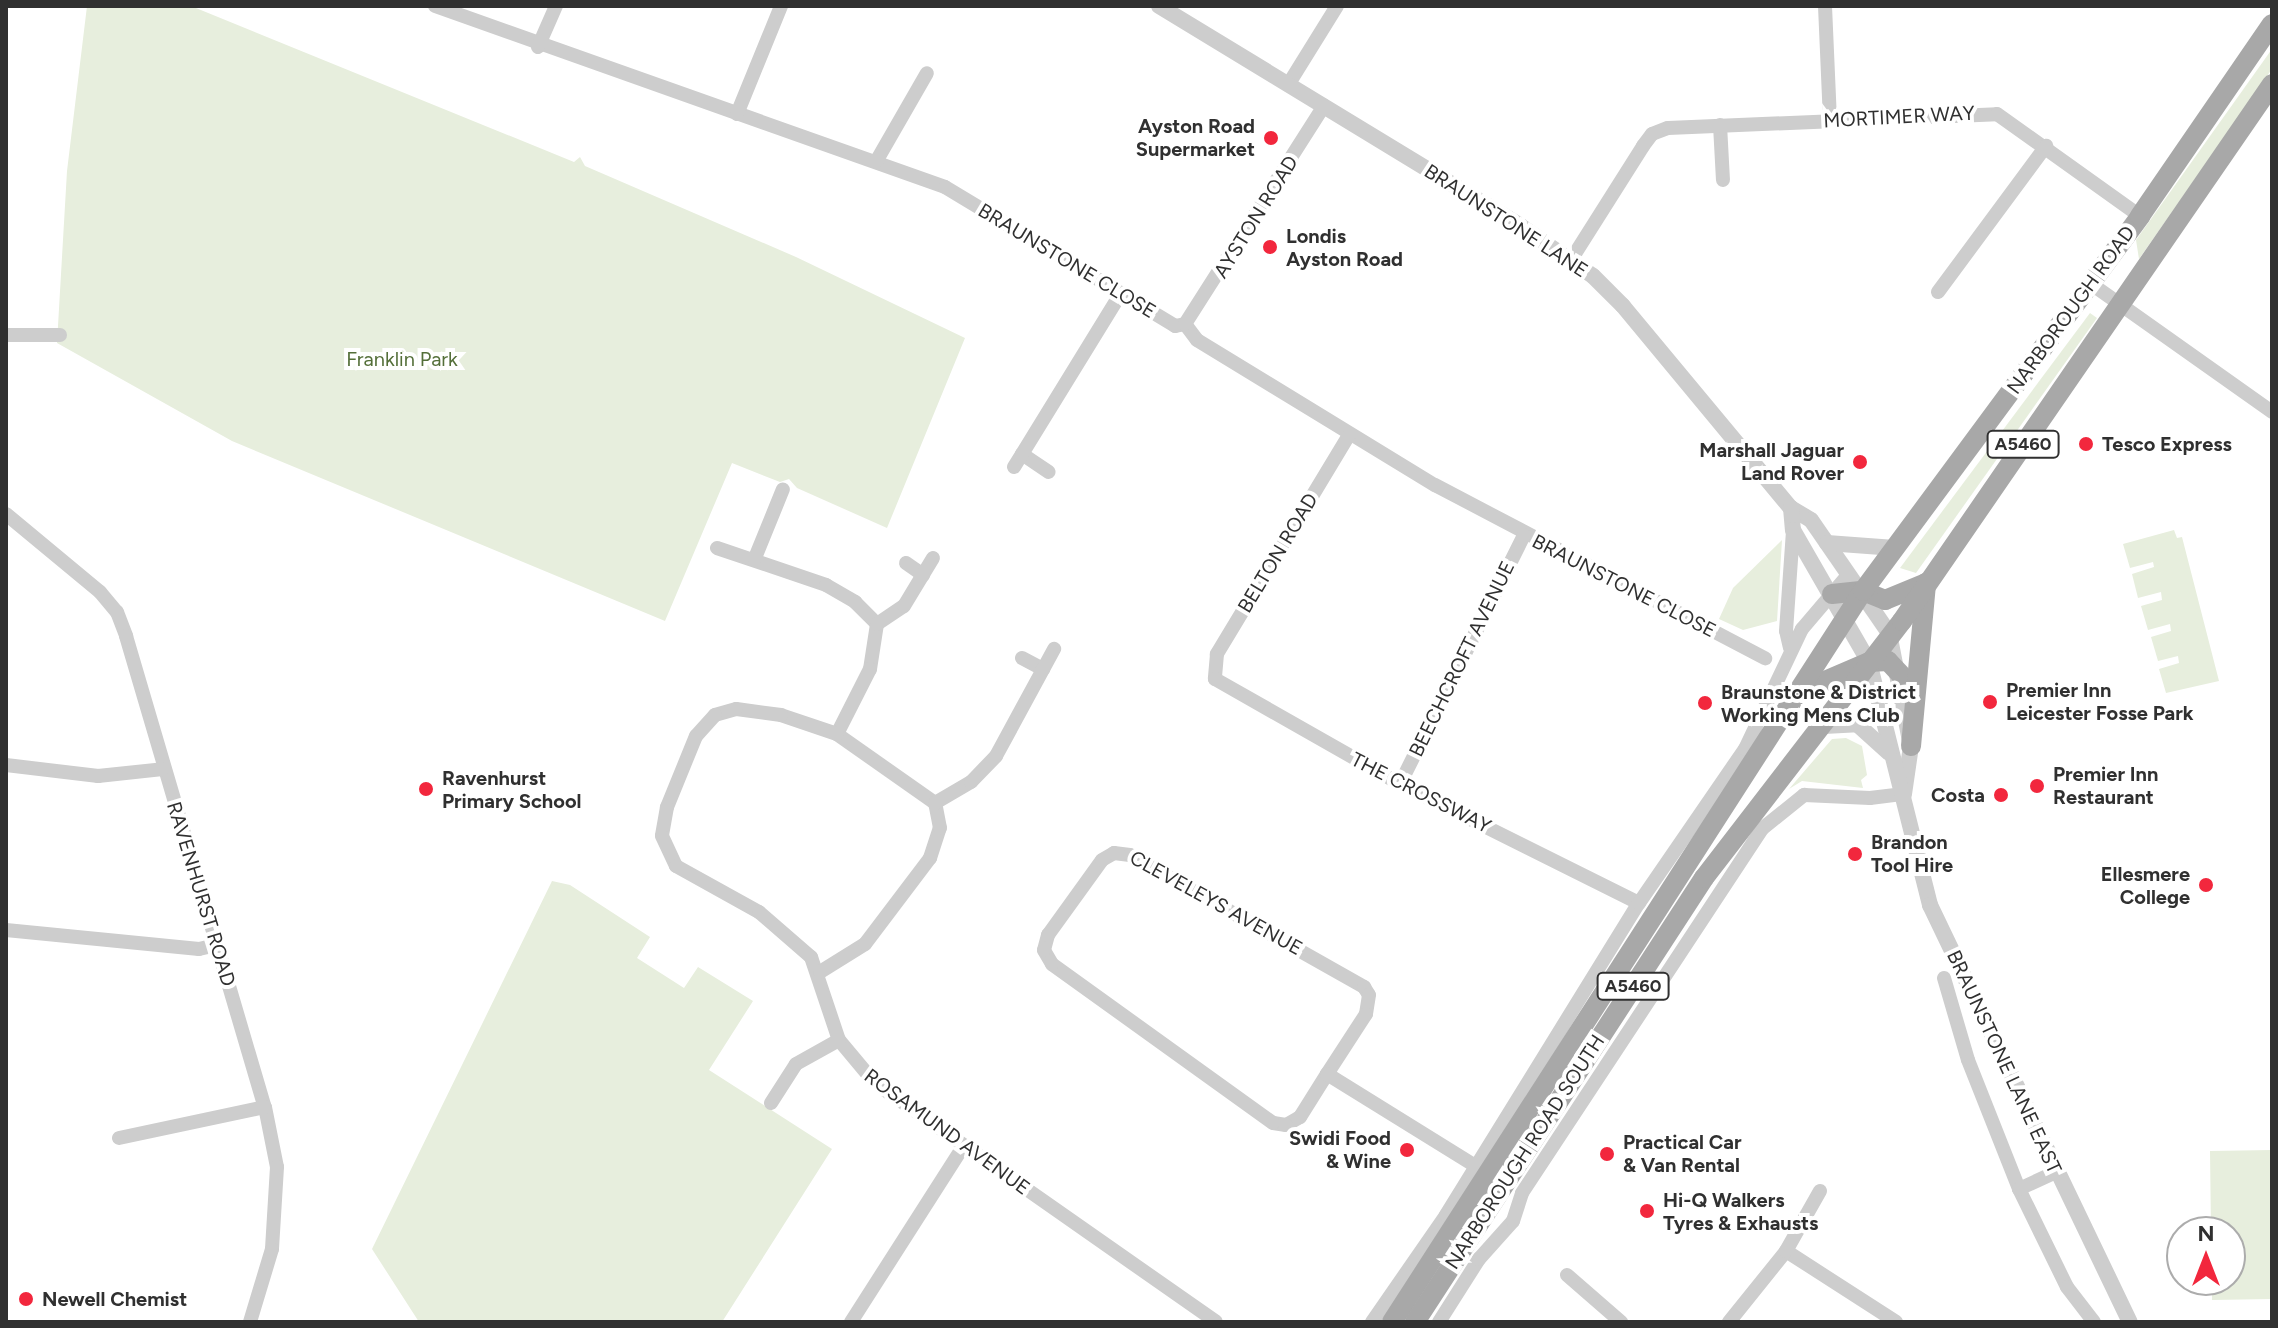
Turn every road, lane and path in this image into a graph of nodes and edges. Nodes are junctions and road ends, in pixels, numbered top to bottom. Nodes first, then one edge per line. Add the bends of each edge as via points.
1 (435, 6) edge
2 (556, 6) edge
3 (781, 6) edge
4 (1159, 6) edge
5 (1337, 6) edge
6 (1825, 6) edge
7 (2272, 24) edge
8 (538, 47) junction
9 (927, 73) dead end
10 (2272, 84) edge
11 (1288, 85) junction
12 (1324, 106) junction
13 (737, 114) junction
14 (1830, 120) junction
15 (1720, 125) junction
16 (2046, 146) junction
17 (877, 160) junction
18 (1723, 180) dead end
19 (2140, 216) junction
20 (1571, 260) junction
21 (2090, 283) junction
22 (1938, 292) dead end
23 (1121, 293) junction
24 (2119, 305) junction
25 (1185, 324) junction
26 (6, 335) edge
27 (60, 335) dead end
28 (2272, 412) edge
29 (1349, 435) junction
30 (1049, 472) dead end
31 (783, 489) dead end
32 (1791, 508) junction
33 (6, 514) edge
34 (1793, 530) junction
35 (1524, 535) junction
36 (1827, 543) junction
37 (717, 548) dead end
38 (1895, 548) junction
39 (755, 558) junction
40 (933, 558) dead end
41 (906, 563) dead end
42 (923, 575) junction
43 (1848, 575) junction
44 (1926, 583) junction
45 (1863, 591) junction
46 (1832, 594) junction
47 (1845, 618) junction
48 (877, 624) junction
49 (1889, 633) junction
50 (1790, 648) junction
51 (1054, 649) dead end
52 (1022, 658) dead end
53 (1765, 658) dead end
54 (1869, 662) junction
55 (1043, 669) junction
56 (1212, 672) joint
57 (1901, 675) junction
58 (1804, 690) junction
59 (1824, 726) junction
60 (837, 734) junction
61 (1911, 746) junction
62 (1893, 757) junction
63 (6, 765) edge
64 (163, 769) junction
65 (1751, 769) junction
66 (1400, 784) junction
67 (1904, 794) junction
68 (1711, 799) junction
69 (935, 803) junction
70 (1639, 903) junction
71 (6, 930) edge
72 (216, 945) junction
73 (820, 972) junction
74 (1944, 978) dead end
75 (839, 1040) junction
76 (1327, 1074) junction
77 (771, 1103) dead end
78 (265, 1107) junction
79 (119, 1138) dead end
80 (963, 1147) junction
81 (1474, 1165) junction
82 (2056, 1172) junction
83 (2019, 1189) junction
84 (1820, 1191) dead end
85 (1786, 1251) junction
86 (1567, 1275) dead end
87 (250, 1322) edge
88 (851, 1322) edge
89 (1216, 1322) edge
90 (1372, 1322) edge
91 (1392, 1322) edge
92 (1415, 1322) edge
93 (1439, 1322) edge
94 (1621, 1322) edge
95 (1729, 1322) edge
96 (1896, 1322) edge
97 (2094, 1322) edge
98 (2130, 1322) edge

1 - 8 street, BRAUNSTONE CLOSE
2 - 8 street
3 - 13 street
4 - 11 street, BRAUNSTONE LANE
5 - 11 street
6 - 14 street
7 - 19 main road, NARBOROUGH ROAD / A5460
8 - 13 street, BRAUNSTONE CLOSE
9 - 17 street
10 - 24 main road, NARBOROUGH ROAD / A5460
11 - 12 street, BRAUNSTONE LANE
12 - 20 street, BRAUNSTONE LANE
12 - 25 street, AYSTON ROAD
13 - 17 street, BRAUNSTONE CLOSE
14 - 15 street, MORTIMER WAY
14 - 16 street, MORTIMER WAY via 1997,114
15 - 18 street
15 - 20 street, MORTIMER WAY via 1652,134
16 - 19 street, MORTIMER WAY
16 - 22 street
17 - 23 street, BRAUNSTONE CLOSE via 945,187
19 - 21 main road, NARBOROUGH ROAD / A5460
20 - 32 street, BRAUNSTONE LANE via 1623,306
21 - 24 street
21 - 38 main road, NARBOROUGH ROAD / A5460
23 - 25 street, BRAUNSTONE CLOSE via 1175,326
23 - 30 street via 1018,460
24 - 28 street
24 - 44 main road, NARBOROUGH ROAD / A5460
25 - 29 street, BRAUNSTONE CLOSE via 1197,340
26 - 27 street
29 - 35 street, BRAUNSTONE CLOSE
29 - 56 street, BELTON ROAD via 1217,654
31 - 39 street
32 - 34 street
32 - 36 street, BRAUNSTONE LANE via 1811,520
33 - 64 street, RAVENHURST ROAD via 117,612
34 - 46 street
34 - 50 street, NARBOROUGH ROAD SOUTH via 1786,631
35 - 53 street, BRAUNSTONE CLOSE
35 - 66 street, BEECHCROFT AVENUE
36 - 38 street
36 - 43 street, BRAUNSTONE LANE
37 - 39 street
38 - 45 main road, NARBOROUGH ROAD / A5460
39 - 48 street via 826,585 855,602
40 - 42 street
41 - 42 street
42 - 48 street via 904,606
43 - 45 street, BRAUNSTONE LANE
43 - 46 street, NARBOROUGH ROAD SOUTH
44 - 45 main road via 1885,600
44 - 49 main road, NARBOROUGH ROAD / A5460
44 - 61 main road
45 - 46 main road
45 - 47 main road, NARBOROUGH ROAD SOUTH / A5460
45 - 49 street, BRAUNSTONE LANE EAST
46 - 47 street
46 - 50 street, NARBOROUGH ROAD SOUTH
47 - 54 street, BRAUNSTONE LANE EAST
47 - 58 main road, NARBOROUGH ROAD SOUTH / A5460
48 - 60 street via 870,669
49 - 54 main road, NARBOROUGH ROAD SOUTH / A5460
49 - 57 street, BRAUNSTONE LANE EAST
50 - 68 street, NARBOROUGH ROAD SOUTH via 1761,719
51 - 55 street
52 - 55 street
54 - 57 main road via 1888,661
54 - 58 main road
54 - 59 main road, NARBOROUGH ROAD SOUTH / A5460
54 - 62 street, BRAUNSTONE LANE EAST
55 - 69 street via 996,756 971,782
56 - 66 street, THE CROSSWAY via 1221,685
57 - 61 street, BRAUNSTONE LANE EAST
58 - 65 main road, NARBOROUGH ROAD SOUTH / A5460
59 - 62 street via 1857,724
59 - 92 main road, NARBOROUGH ROAD SOUTH / A5460 via 1704,878
60 - 69 street, ROSAMUND AVENUE
60 - 73 street, ROSAMUND AVENUE via 781,715 736,709 715,715 696,736 662,825 676,866 796,939
61 - 67 street, BRAUNSTONE LANE EAST
62 - 67 street, BRAUNSTONE LANE EAST
63 - 64 street via 98,776
64 - 72 street, RAVENHURST ROAD
65 - 68 street, NARBOROUGH ROAD SOUTH
65 - 91 main road, NARBOROUGH ROAD SOUTH / A5460
66 - 70 street, THE CROSSWAY
67 - 82 street, BRAUNSTONE LANE EAST via 1930,905
67 - 93 street, NARBOROUGH ROAD SOUTH via 1804,795 1763,828 1537,1171 1513,1221 1479,1259
68 - 70 street, NARBOROUGH ROAD SOUTH
69 - 73 street via 940,828 930,858 865,944
70 - 81 street, NARBOROUGH ROAD SOUTH via 1628,928
71 - 72 street via 199,949
72 - 78 street, RAVENHURST ROAD
73 - 75 street, ROSAMUND AVENUE
74 - 83 street via 1968,1060
75 - 77 street via 796,1064
75 - 80 street, ROSAMUND AVENUE via 875,1083
76 - 76 street, CLEVELEYS AVENUE via 1300,1117 1286,1125 1273,1123 1052,964 1044,950 1048,935 1102,860 1123,852 1364,987 1369,995 1366,1014
76 - 81 street
78 - 79 street
78 - 87 street, RAVENHURST ROAD via 277,1167 277,1217
80 - 88 street
80 - 89 street, ROSAMUND AVENUE
81 - 90 street, NARBOROUGH ROAD SOUTH
82 - 83 street
82 - 98 street, BRAUNSTONE LANE EAST
83 - 97 street via 2067,1287
84 - 85 street
85 - 95 street
85 - 96 street
86 - 94 street

